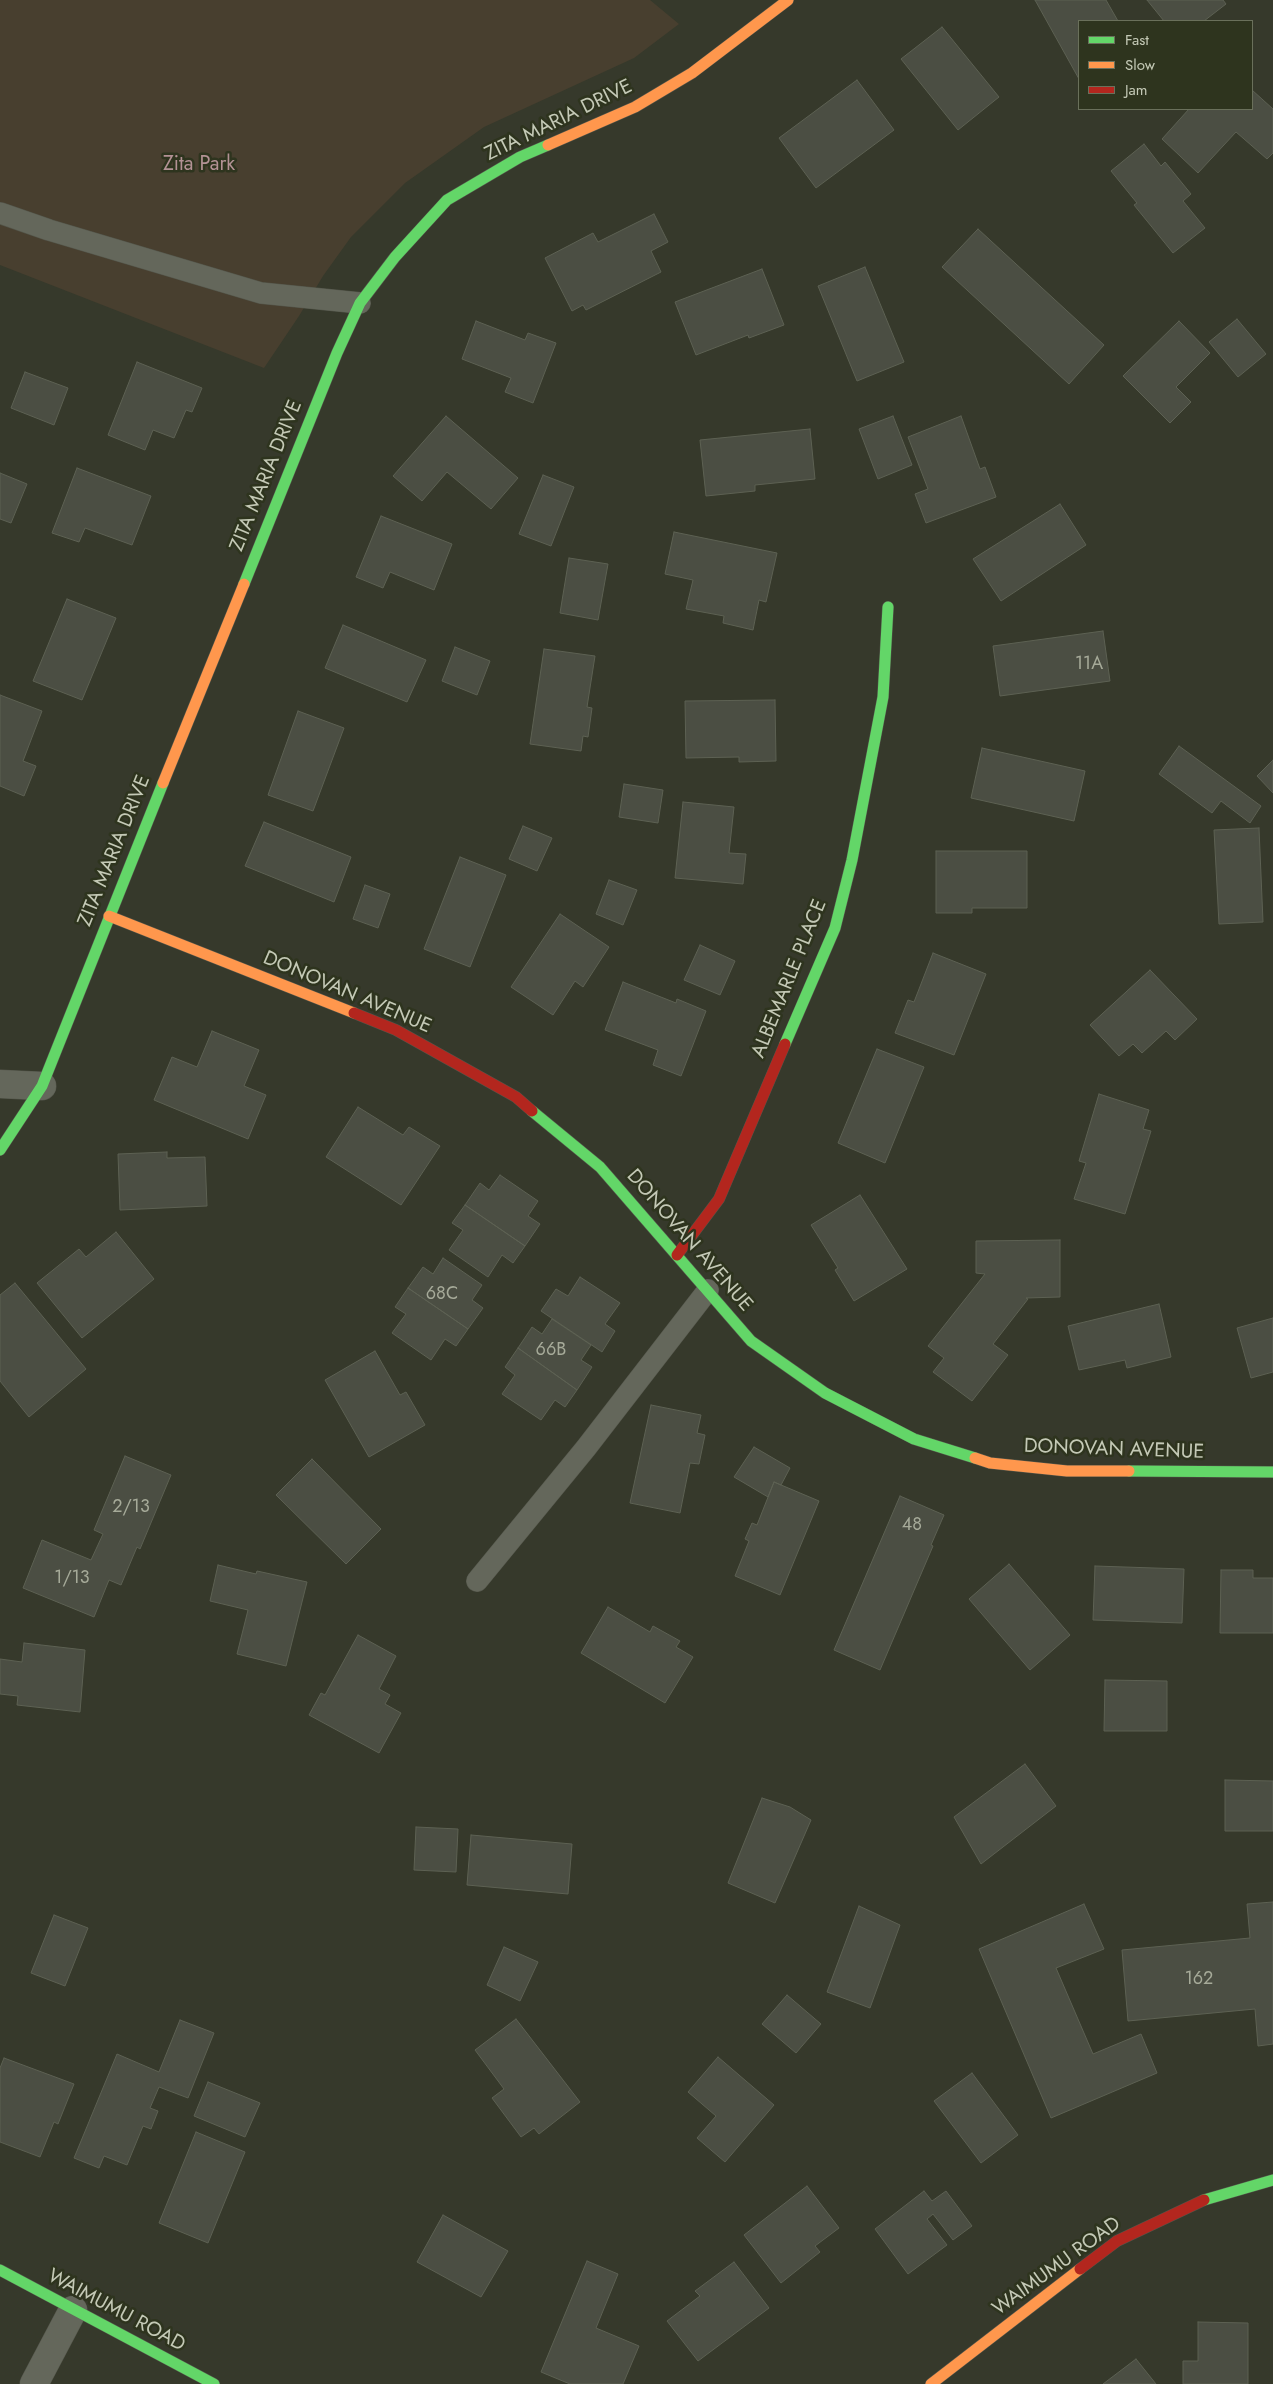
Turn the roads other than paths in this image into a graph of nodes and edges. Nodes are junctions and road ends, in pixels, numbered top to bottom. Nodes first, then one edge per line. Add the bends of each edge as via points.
1 (788, 0) edge
2 (0, 214) edge
3 (360, 303) junction
4 (888, 607) dead end
5 (108, 916) junction
6 (0, 1084) edge
7 (42, 1086) junction
8 (0, 1150) edge
9 (677, 1254) junction
10 (708, 1290) junction
11 (1273, 1472) edge
12 (477, 1580) dead end
13 (1273, 2180) edge
14 (0, 2270) edge
15 (72, 2310) junction
16 (34, 2384) edge
17 (214, 2384) edge
18 (931, 2384) edge

1 - 3 street, ZITA MARIA DRIVE via 692,73 635,107 520,157 447,200 395,257
2 - 3 lane via 261,293
3 - 5 street, ZITA MARIA DRIVE
4 - 9 street, ALBEMARLE PLACE via 883,697 852,860 835,928 719,1199
5 - 7 street, ZITA MARIA DRIVE
5 - 9 street, DONOVAN AVENUE via 396,1030 516,1098 600,1167
6 - 7 street
7 - 8 street, ZITA MARIA DRIVE
9 - 10 street, DONOVAN AVENUE
10 - 11 street, DONOVAN AVENUE via 751,1341 825,1393 922,1442 990,1463 1067,1471
10 - 12 lane via 586,1448
13 - 18 street, WAIMUMU ROAD via 1204,2200 1117,2241
14 - 15 street, WAIMUMU ROAD
15 - 16 street
15 - 17 street, WAIMUMU ROAD

